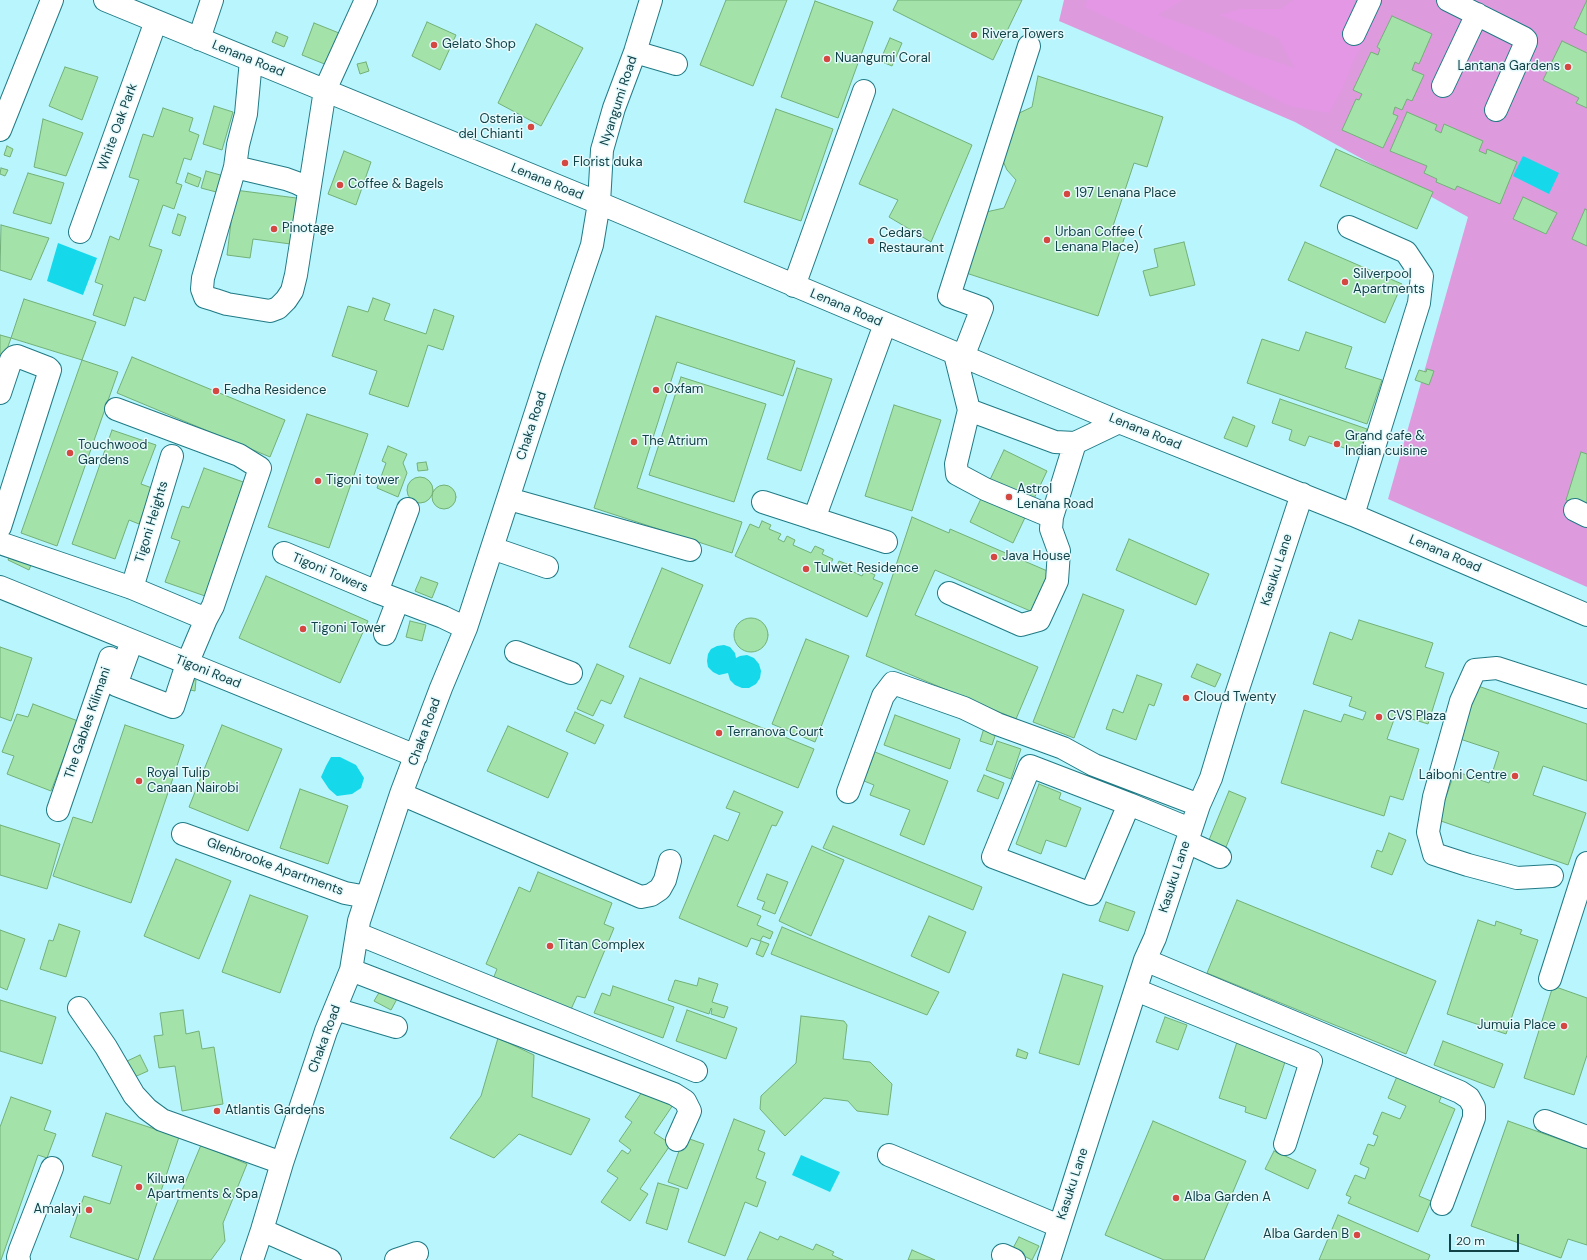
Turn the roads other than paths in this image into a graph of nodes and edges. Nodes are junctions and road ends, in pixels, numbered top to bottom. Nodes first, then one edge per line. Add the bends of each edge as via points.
1 (52, 0) edge
2 (105, 0) edge
3 (212, 0) edge
4 (366, 0) edge
5 (651, 0) edge
6 (1370, 0) edge
7 (1448, 0) edge
8 (1477, 14) junction
9 (156, 21) junction
10 (1354, 34) dead end
11 (199, 39) junction
12 (1029, 46) dead end
13 (635, 52) junction
14 (251, 60) junction
15 (676, 64) dead end
16 (1443, 86) dead end
17 (325, 90) junction
18 (864, 91) dead end
19 (1496, 110) dead end
20 (0, 130) edge
21 (234, 167) junction
22 (309, 189) junction
23 (599, 203) junction
24 (1350, 227) dead end
25 (80, 232) dead end
26 (794, 286) junction
27 (885, 324) junction
28 (959, 355) junction
29 (0, 393) edge
30 (116, 409) dead end
31 (969, 410) junction
32 (1119, 422) junction
33 (1075, 443) junction
34 (172, 456) dead end
35 (1302, 494) junction
36 (508, 499) junction
37 (764, 502) dead end
38 (408, 509) dead end
39 (1353, 515) junction
40 (1052, 517) junction
41 (814, 519) junction
42 (1, 520) edge
43 (886, 542) dead end
44 (0, 543) edge
45 (492, 548) junction
46 (690, 550) dead end
47 (284, 553) dead end
48 (547, 567) dead end
49 (0, 587) edge
50 (132, 588) junction
51 (377, 592) junction
52 (949, 592) dead end
53 (398, 600) junction
54 (1587, 615) edge
55 (206, 619) junction
56 (466, 628) junction
57 (384, 634) dead end
58 (125, 638) junction
59 (516, 652) dead end
60 (187, 664) junction
61 (571, 673) dead end
62 (1587, 697) edge
63 (416, 756) junction
64 (848, 792) dead end
65 (401, 794) junction
66 (1128, 804) junction
67 (1199, 805) junction
68 (58, 810) dead end
69 (183, 834) dead end
70 (1188, 836) junction
71 (1220, 857) dead end
72 (670, 861) dead end
73 (1587, 862) edge
74 (1552, 876) dead end
75 (368, 897) junction
76 (358, 928) junction
77 (1145, 960) junction
78 (474, 965) dead end
79 (351, 970) junction
80 (1550, 979) dead end
81 (1136, 990) junction
82 (79, 1008) dead end
83 (335, 1010) junction
84 (396, 1027) dead end
85 (696, 1071) dead end
86 (1545, 1121) dead end
87 (1587, 1137) edge
88 (677, 1140) dead end
89 (1285, 1144) dead end
90 (889, 1155) dead end
91 (282, 1163) junction
92 (52, 1168) dead end
93 (1442, 1204) dead end
94 (1059, 1226) junction
95 (262, 1230) junction
96 (417, 1254) dead end
97 (19, 1260) edge
98 (252, 1260) edge
99 (330, 1260) edge
100 (396, 1260) edge
101 (1049, 1260) edge

1 - 20 street
2 - 9 street, Lenana Road
3 - 11 street
4 - 17 street
5 - 13 street, Nyangumi Road
6 - 10 street
7 - 8 street
8 - 16 street
8 - 19 street via 1526,40
9 - 11 street, Lenana Road
9 - 25 street, White Oak Park
11 - 14 street, Lenana Road
12 - 28 street via 949,296 982,308
13 - 15 street
13 - 23 street, Nyangumi Road via 614,108 602,150
14 - 17 street, Lenana Road
14 - 21 street via 246,114
17 - 22 street
17 - 23 street, Lenana Road
18 - 26 street
21 - 22 street via 286,179
21 - 22 street via 202,289 205,297 227,304 270,311 278,308 286,300 292,291 296,275
23 - 26 street, Lenana Road
23 - 36 street, Chaka Road via 592,245
24 - 39 street via 1406,252 1422,276 1419,303
26 - 27 street, Lenana Road
27 - 28 street, Lenana Road
27 - 41 street
28 - 31 street
28 - 32 street, Lenana Road
29 - 42 street via 14,357 50,370
30 - 55 street via 239,455 260,468 213,606
31 - 33 street via 1056,442
31 - 40 street via 956,464 957,474 985,489
32 - 33 street
32 - 35 street, Lenana Road
33 - 40 street
34 - 50 street, Tigoni Heights
35 - 39 street, Lenana Road
35 - 67 street, Kasuku Lane via 1211,778
36 - 45 street, Chaka Road
36 - 46 street
37 - 41 street
38 - 51 street, Tigoni Towers
39 - 54 street, Lenana Road
40 - 52 street via 1051,529 1059,551 1057,581 1039,620 1021,625
41 - 43 street
44 - 50 street
45 - 48 street
45 - 56 street, Chaka Road
47 - 51 street, Tigoni Towers
49 - 58 street, Tigoni Road
50 - 55 street
51 - 53 street, Tigoni Towers
53 - 56 street, Tigoni Towers
53 - 57 street
55 - 60 street
56 - 63 street, Chaka Road
58 - 60 street, Tigoni Road
58 - 60 street via 116,685 173,707
58 - 68 street, The Gables Kilimani
59 - 61 street
60 - 63 street, Tigoni Road
62 - 74 street via 1497,668 1475,670 1461,701 1434,797 1428,832 1434,854 1517,878
63 - 65 street, Chaka Road
64 - 67 street via 883,696 893,683 964,708 997,724 1062,748 1094,765
65 - 72 street via 641,897 651,895 660,889
65 - 75 street, Chaka Road
66 - 66 street via 1091,894 992,857 1030,766
66 - 70 street
67 - 70 street, Kasuku Lane
69 - 75 street, Glenbrooke Apartments via 345,893
70 - 71 street
70 - 77 street, Kasuku Lane via 1155,938
73 - 80 street
75 - 76 street, Chaka Road
76 - 78 street via 412,940
76 - 79 street, Chaka Road
76 - 85 street
77 - 81 street, Kasuku Lane
77 - 93 street via 1469,1098 1474,1107 1474,1118
79 - 83 street, Chaka Road
79 - 88 street via 674,1094 685,1101 690,1111
81 - 89 street via 1311,1061
81 - 94 street, Kasuku Lane
82 - 91 street via 134,1095 147,1109 162,1120
83 - 84 street
83 - 91 street, Chaka Road
86 - 87 street
90 - 94 street
91 - 95 street, Chaka Road
92 - 97 street via 20,1250
94 - 101 street, Kasuku Lane
95 - 98 street, Chaka Road
95 - 99 street
96 - 100 street

